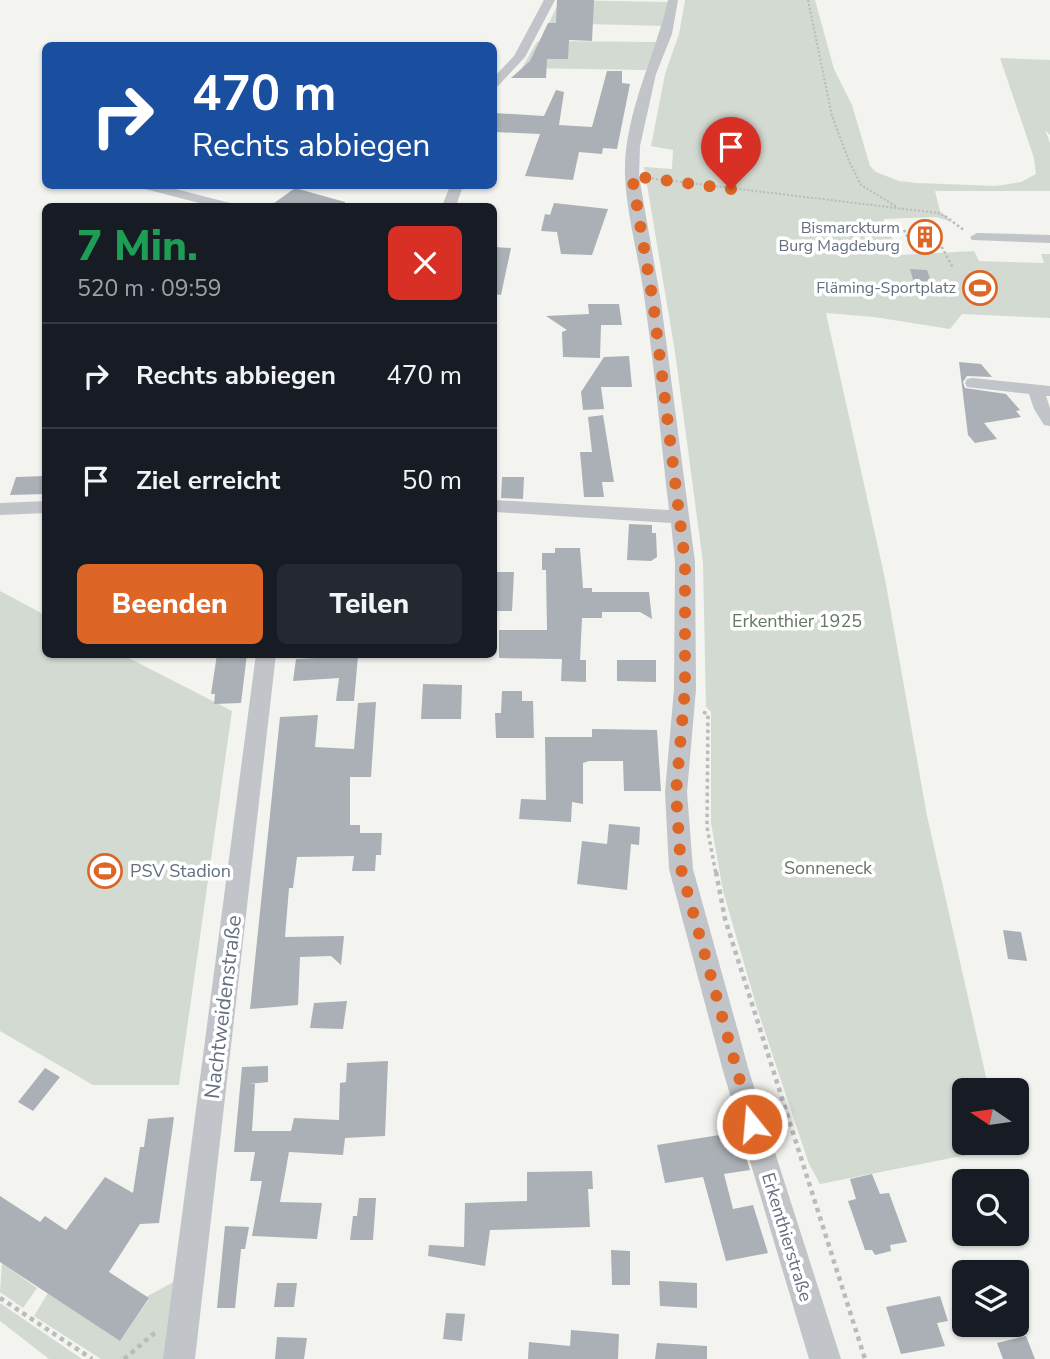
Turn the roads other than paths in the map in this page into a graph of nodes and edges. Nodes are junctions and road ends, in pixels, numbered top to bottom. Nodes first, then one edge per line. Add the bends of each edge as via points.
1 (551, 0) edge
2 (673, 0) edge
3 (497, 80) edge
4 (161, 189) edge
5 (214, 203) edge
6 (977, 237) road end
7 (1050, 239) edge
8 (973, 383) dead end
9 (1043, 391) edge
10 (1050, 421) edge
11 (497, 506) edge
12 (42, 508) edge
13 (0, 509) edge
14 (680, 517) junction
15 (266, 658) edge
16 (179, 1359) edge
17 (825, 1359) edge

1 - 3 street via 519,57
2 - 14 street, Erkenthierstraße via 650,74 632,176
4 - 5 street
6 - 7 street
8 - 9 street
9 - 10 street via 1042,409
11 - 14 street
12 - 13 street
14 - 17 street, Erkenthierstraße via 686,595 684,706 676,793 681,869 736,1071
15 - 16 street, Nachtweidenstraße

